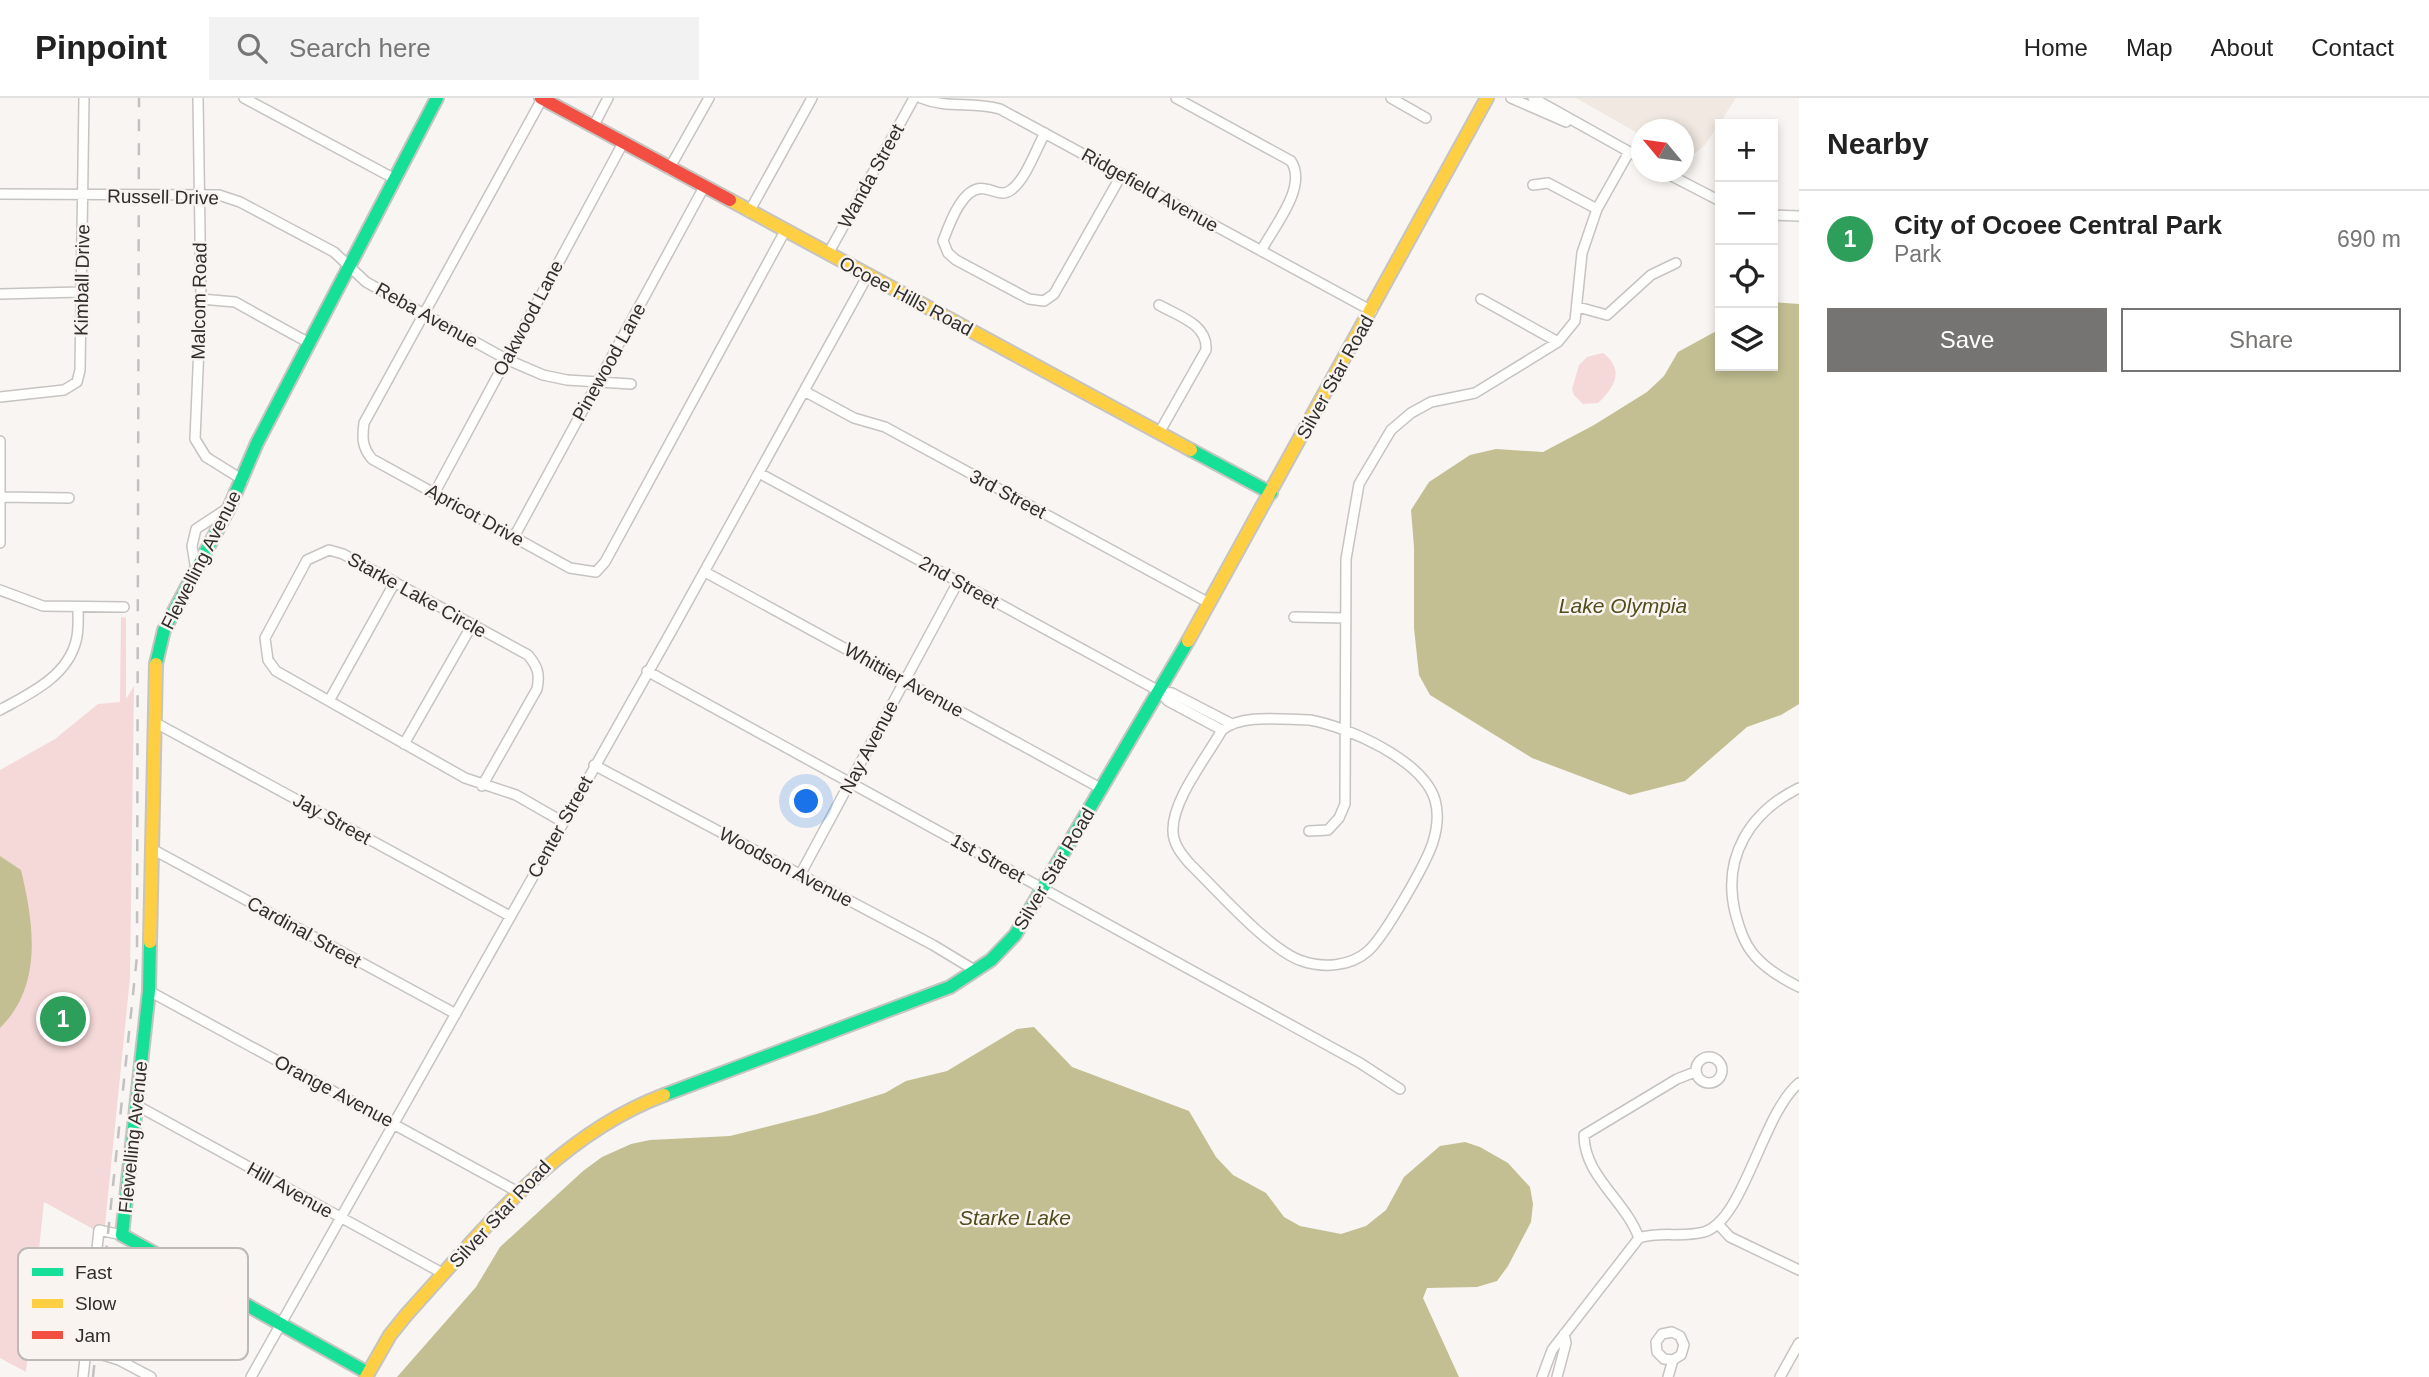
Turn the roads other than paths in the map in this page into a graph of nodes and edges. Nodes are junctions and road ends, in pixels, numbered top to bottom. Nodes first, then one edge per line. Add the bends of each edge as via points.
1 (83, 98) edge
2 (198, 98) edge
3 (244, 98) edge
4 (437, 98) edge
5 (542, 98) edge
6 (608, 98) edge
7 (709, 98) edge
8 (812, 98) edge
9 (914, 98) edge
10 (921, 98) edge
11 (1176, 98) edge
12 (1391, 98) edge
13 (1487, 98) edge
14 (1511, 98) edge
15 (1533, 98) edge
16 (969, 100) edge
17 (1426, 118) dead end
18 (593, 127) junction
19 (1588, 130) junction
20 (1045, 133) junction
21 (623, 144) junction
22 (1629, 152) joint
23 (670, 169) junction
24 (1122, 174) junction
25 (395, 179) junction
26 (1683, 182) edge
27 (1534, 185) dead end
28 (704, 187) junction
29 (0, 194) edge
30 (84, 195) junction
31 (200, 195) junction
32 (1715, 198) edge
33 (1597, 209) junction
34 (749, 212) junction
35 (1778, 215) edge
36 (1799, 216) edge
37 (785, 231) junction
38 (1261, 251) junction
39 (828, 254) junction
40 (1676, 263) dead end
41 (349, 266) junction
42 (868, 275) junction
43 (80, 292) junction
44 (0, 294) edge
45 (201, 299) junction
46 (1481, 299) dead end
47 (1159, 306) dead end
48 (1578, 307) junction
49 (1372, 311) junction
50 (425, 313) junction
51 (1558, 342) junction
52 (309, 343) junction
53 (506, 359) junction
54 (598, 384) junction
55 (631, 384) dead end
56 (804, 391) junction
57 (0, 397) edge
58 (1159, 433) junction
59 (0, 441) edge
60 (759, 473) junction
61 (243, 480) junction
62 (435, 492) junction
63 (1271, 493) junction
64 (2, 498) junction
65 (69, 498) dead end
66 (230, 506) junction
67 (514, 537) junction
68 (0, 543) edge
69 (196, 570) junction
70 (705, 572) junction
71 (395, 582) junction
72 (958, 582) junction
73 (0, 590) edge
74 (1209, 603) junction
75 (124, 607) dead end
76 (78, 608) junction
77 (1294, 617) dead end
78 (1346, 618) junction
79 (472, 625) junction
80 (647, 671) junction
81 (905, 680) junction
82 (1158, 691) junction
83 (329, 701) junction
84 (0, 710) edge
85 (154, 722) junction
86 (1226, 727) junction
87 (1346, 729) junction
88 (404, 744) junction
89 (594, 765) junction
90 (851, 782) junction
91 (482, 786) junction
92 (1799, 788) edge
93 (1102, 789) junction
94 (563, 822) junction
95 (1309, 831) dead end
96 (152, 849) junction
97 (800, 875) junction
98 (1044, 888) junction
99 (510, 916) junction
100 (976, 971) junction
101 (1799, 987) edge
102 (149, 991) junction
103 (456, 1014) junction
104 (1695, 1072) dead end
105 (1799, 1083) edge
106 (1400, 1089) dead end
107 (1799, 1095) edge
108 (1786, 1101) junction
109 (136, 1105) junction
110 (393, 1122) junction
111 (518, 1192) junction
112 (340, 1217) junction
113 (1718, 1224) junction
114 (122, 1235) junction
115 (1639, 1238) junction
116 (97, 1248) edge
117 (145, 1248) edge
118 (1799, 1270) edge
119 (444, 1274) junction
120 (248, 1306) edge
121 (279, 1323) junction
122 (1564, 1334) junction
123 (1799, 1343) edge
124 (119, 1360) edge
125 (1673, 1360) dead end
126 (367, 1375) edge
127 (151, 1377) edge
128 (251, 1377) edge
129 (1542, 1377) edge
130 (1557, 1377) edge
131 (1668, 1377) edge
132 (1780, 1377) edge

1 - 30 street, Kimball Drive
2 - 31 street, Malcom Road
3 - 25 street
4 - 25 street, Flewelling Avenue
5 - 18 street, Ocoee Hills Road
5 - 50 street, Apricot Drive
6 - 18 street
7 - 23 street
8 - 34 street
9 - 39 street, Wanda Street
10 - 16 street, Ridgefield Avenue via 950,107
11 - 38 street via 1291,161 1297,171 1297,184
12 - 17 street
13 - 49 street, Silver Star Road
14 - 19 street
15 - 19 street
16 - 20 street, Ridgefield Avenue via 1000,109
18 - 21 street, Ocoee Hills Road
19 - 22 street
20 - 24 street, Ridgefield Avenue
20 - 24 street via 1010,191 998,194 985,188 967,195 943,241 956,260 1029,299 1044,301 1054,294
21 - 23 street, Ocoee Hills Road
21 - 53 street, Oakwood Lane
22 - 33 street
23 - 28 street, Ocoee Hills Road
24 - 38 street, Ridgefield Avenue
25 - 41 street, Flewelling Avenue
26 - 32 street
27 - 33 street via 1548,183
28 - 34 street, Ocoee Hills Road
28 - 54 street, Pinewood Lane
29 - 30 street, Russell Drive
30 - 31 street, Russell Drive
30 - 43 street, Kimball Drive
31 - 41 street, Russell Drive via 240,202 334,252
31 - 45 street, Malcom Road
33 - 48 street via 1582,253
34 - 37 street, Ocoee Hills Road
35 - 36 street
37 - 39 street, Ocoee Hills Road
37 - 67 street, Apricot Drive via 605,562 596,572 580,571
38 - 49 street, Ridgefield Avenue
39 - 42 street, Ocoee Hills Road
40 - 48 street via 1651,275 1607,315
41 - 50 street, Reba Avenue via 366,282
41 - 52 street, Flewelling Avenue
42 - 56 street, Center Street
42 - 58 street, Ocoee Hills Road
43 - 44 street
43 - 57 street, Kimball Drive via 77,382 64,390
45 - 52 street via 235,302
45 - 61 street, Malcom Road via 195,439 206,457
46 - 51 street
47 - 58 street via 1200,328 1207,338 1206,350
48 - 51 street
49 - 63 street, Silver Star Road
50 - 53 street, Reba Avenue
50 - 62 street, Apricot Drive via 364,423 362,436 372,458
51 - 78 street via 1475,393 1431,402 1411,412 1391,430 1359,485 1346,559
52 - 61 street, Flewelling Avenue
53 - 54 street, Reba Avenue via 543,375
53 - 62 street, Oakwood Lane
54 - 55 street, Reba Avenue
54 - 67 street, Pinewood Lane
56 - 60 street, Center Street
56 - 74 street, 3rd Street via 854,418 884,427
58 - 63 street, Ocoee Hills Road
59 - 64 street
60 - 70 street, Center Street
60 - 72 street, 2nd Street
61 - 66 street, Flewelling Avenue
62 - 67 street, Apricot Drive
63 - 74 street, Silver Star Road
64 - 65 street
64 - 68 street
66 - 69 street, Flewelling Avenue
66 - 69 street via 196,529 192,546
69 - 85 street, Flewelling Avenue via 164,630 156,657
70 - 80 street, Center Street
70 - 81 street, Whittier Avenue
71 - 79 street, Starke Lake Circle
71 - 83 street
71 - 83 street, Starke Lake Circle via 336,552 318,553 307,560 264,648 276,671
72 - 81 street, Nay Avenue
72 - 82 street, 2nd Street
73 - 76 street via 43,606
74 - 82 street, Silver Star Road
75 - 76 street
76 - 84 street via 77,641 66,663 43,686
77 - 78 street
78 - 87 street
79 - 88 street
79 - 91 street, Starke Lake Circle via 528,655 540,675 537,689
80 - 89 street, Center Street
80 - 90 street, 1st Street
81 - 90 street, Nay Avenue
81 - 93 street, Whittier Avenue
82 - 86 street, 2nd Street via 1168,701
82 - 93 street, Silver Star Road
83 - 88 street, Starke Lake Circle
85 - 96 street, Flewelling Avenue
85 - 99 street, Jay Street
86 - 87 street via 1310,720
86 - 87 street via 1175,811 1173,833 1178,850 1282,951 1324,966 1347,963 1367,953 1381,937 1432,844 1437,821 1435,800 1425,781 1406,763
87 - 95 street via 1345,804 1328,830
88 - 91 street, Starke Lake Circle
89 - 94 street, Center Street
89 - 97 street, Woodson Avenue
90 - 97 street, Nay Avenue
90 - 98 street, 1st Street
91 - 94 street, Starke Lake Circle via 516,795
92 - 101 street via 1763,812 1739,845 1731,870 1740,931 1769,970
93 - 98 street, Silver Star Road
94 - 99 street, Center Street
96 - 102 street, Flewelling Avenue
96 - 103 street, Cardinal Street
97 - 100 street, Woodson Avenue
98 - 100 street, Silver Star Road via 1015,935
98 - 106 street, 1st Street
99 - 103 street, Center Street
100 - 111 street, Silver Star Road via 931,995 631,1107 570,1144
102 - 109 street, Flewelling Avenue
102 - 110 street, Orange Avenue
103 - 110 street, Center Street
104 - 115 street via 1584,1135 1591,1168 1622,1204
105 - 108 street
107 - 108 street
108 - 113 street via 1767,1129 1734,1204
109 - 112 street, Hill Avenue
109 - 114 street, Flewelling Avenue
110 - 111 street, Orange Avenue
110 - 112 street, Center Street
111 - 119 street, Silver Star Road
112 - 119 street, Hill Avenue
112 - 121 street, Center Street
113 - 115 street via 1687,1235
113 - 118 street via 1730,1237
114 - 116 street via 99,1230
114 - 117 street
115 - 122 street
119 - 126 street, Silver Star Road via 390,1335
120 - 121 street
121 - 126 street
121 - 128 street, Center Street
122 - 129 street
122 - 130 street
123 - 132 street
124 - 127 street
125 - 131 street

